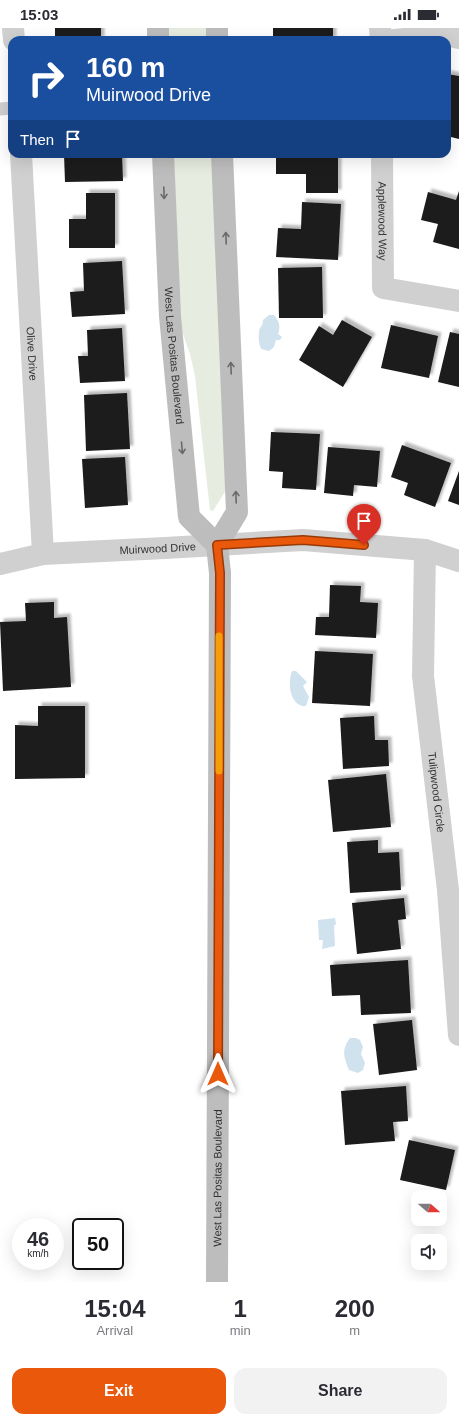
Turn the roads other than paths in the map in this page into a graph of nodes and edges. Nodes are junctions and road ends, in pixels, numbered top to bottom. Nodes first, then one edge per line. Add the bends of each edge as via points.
1 (436, 36) edge
2 (450, 36) edge
3 (20, 158) edge
4 (163, 158) edge
5 (222, 158) edge
6 (382, 158) edge
7 (459, 301) edge
8 (217, 545) junction
9 (425, 550) junction
10 (43, 554) junction
11 (459, 561) edge
12 (0, 564) edge
13 (454, 890) edge
14 (459, 1034) edge
15 (217, 1282) edge

1 - 2 street
3 - 10 street, Olive Drive
4 -> 8 main road, West Las Positas Boulevard via 170,316 189,517
8 -> 5 main road via 237,512
6 - 7 street, Applewood Way via 383,288
8 - 9 street, Muirwood Drive via 303,540
8 - 10 street, Muirwood Drive
8 - 15 main road, West Las Positas Boulevard via 220,581
9 - 11 street, Muirwood Drive
9 - 13 street, Tulipwood Circle via 423,676
10 - 12 street, Muirwood Drive
13 - 14 street, Tulipwood Circle

